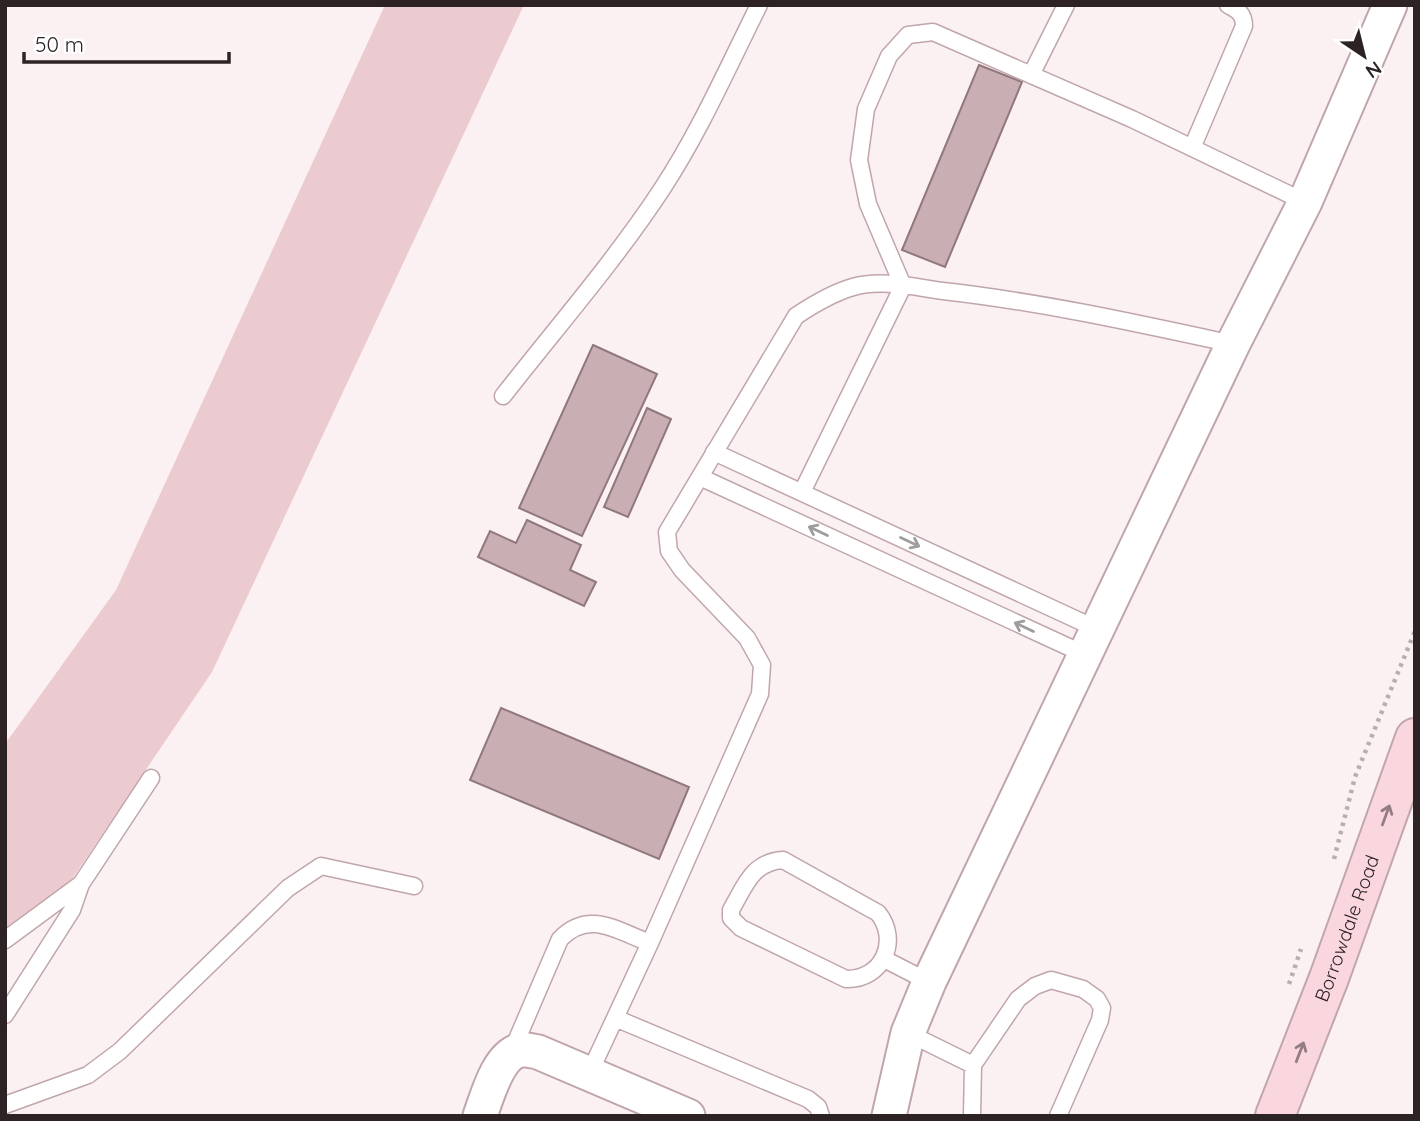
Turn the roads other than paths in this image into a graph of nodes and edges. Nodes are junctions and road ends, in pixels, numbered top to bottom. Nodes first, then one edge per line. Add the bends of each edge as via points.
1 (759, 5) edge
2 (1066, 5) edge
3 (1228, 5) edge
4 (1390, 5) edge
5 (1031, 75) junction
6 (1192, 148) junction
7 (1306, 202) junction
8 (903, 286) junction
9 (1233, 344) junction
10 (503, 396) dead end
11 (714, 452) junction
12 (700, 477) junction
13 (802, 492) junction
14 (1092, 643) junction
15 (1415, 738) edge
16 (151, 778) dead end
17 (81, 884) junction
18 (414, 886) dead end
19 (5, 940) edge
20 (650, 943) junction
21 (884, 959) junction
22 (929, 982) junction
23 (5, 1015) edge
24 (615, 1018) junction
25 (908, 1033) junction
26 (510, 1055) junction
27 (973, 1065) junction
28 (589, 1074) junction
29 (5, 1105) edge
30 (480, 1116) edge
31 (688, 1116) edge
32 (821, 1116) edge
33 (889, 1116) edge
34 (972, 1116) edge
35 (1058, 1116) edge
36 (1275, 1116) edge

1 - 10 lane via 662,189
2 - 5 lane
3 - 6 lane via 1244,17 1244,26
4 - 7 street
5 - 6 lane
5 - 8 lane via 933,32 908,35 889,56 866,109 859,160 868,204
6 - 7 lane
7 - 9 street
8 - 9 lane via 1073,309
8 - 11 lane via 877,283 853,287 796,316
8 - 13 lane
9 - 14 street
11 - 12 lane
11 - 13 lane
14 -> 12 lane
12 - 20 lane via 667,532 669,551 747,638 762,665 760,694
13 -> 14 lane
14 - 22 street
36 -> 15 main road, Borrowdale Road
16 - 17 lane
17 - 19 lane
17 - 23 lane via 72,910
18 - 29 lane via 321,866 288,888 110,1059 88,1075
20 - 24 lane
20 - 26 lane via 593,922 571,928 560,939
21 - 21 lane via 860,980 846,979 741,928 731,918 731,910 757,867 783,860 878,912 888,933
21 - 22 lane
22 - 25 street
24 - 28 lane
24 - 32 lane via 808,1099
25 - 27 lane
25 - 33 street
26 - 28 street via 521,1049 538,1052
26 - 30 street via 499,1067
27 - 34 lane
27 - 35 lane via 1018,999 1035,986 1051,980 1083,989 1102,1008 1100,1020
28 - 31 street

